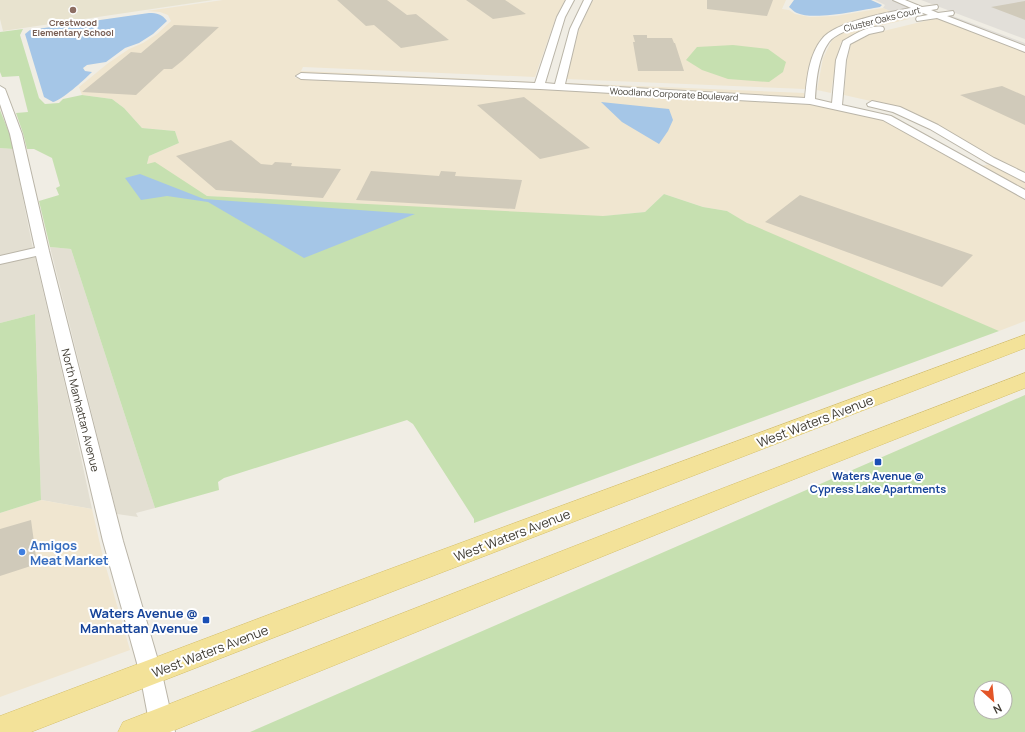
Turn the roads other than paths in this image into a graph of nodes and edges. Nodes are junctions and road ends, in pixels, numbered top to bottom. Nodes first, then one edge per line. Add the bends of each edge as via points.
1 (570, 0) edge
2 (588, 0) edge
3 (897, 0) edge
4 (916, 0) edge
5 (920, 10) junction
6 (564, 11) junction
7 (935, 11) junction
8 (582, 12) junction
9 (901, 23) dead end
10 (887, 27) dead end
11 (1025, 41) edge
12 (1025, 49) edge
13 (304, 73) dead end
14 (540, 83) junction
15 (560, 84) junction
16 (0, 89) edge
17 (810, 96) junction
18 (837, 101) junction
19 (990, 160) junction
20 (970, 165) junction
21 (1025, 178) edge
22 (1025, 195) edge
23 (42, 251) junction
24 (0, 260) edge
25 (1025, 341) edge
26 (1025, 380) edge
27 (151, 674) junction
28 (162, 727) edge
29 (0, 730) edge
30 (134, 732) edge

1 - 6 street
2 - 8 street
3 - 5 street
4 - 7 street
5 - 7 street, Cluster Oaks Court
5 - 17 street, Cluster Oaks Court via 841,29 826,39 817,57
6 - 8 street
6 - 14 street
7 - 9 street, Cluster Oaks Court
7 - 11 street, Cluster Oaks Court via 950,13
7 - 12 street
8 - 15 street via 574,29
10 - 18 street, Cluster Oaks Court via 866,32 846,43
13 - 14 street, Woodland Corporate Boulevard
14 - 15 street, Woodland Corporate Boulevard
15 - 17 street, Woodland Corporate Boulevard
16 - 23 street, North Manhattan Avenue via 16,134
17 - 18 street, Woodland Corporate Boulevard
18 - 19 street, Woodland Corporate Boulevard via 856,100 896,109 934,127
18 - 20 street, Woodland Corporate Boulevard via 887,118
19 - 20 street
19 - 21 street, Woodland Corporate Boulevard
20 - 22 street, Woodland Corporate Boulevard
23 - 24 street
23 - 27 street, North Manhattan Avenue via 113,541
25 - 27 main road, West Waters Avenue
26 - 28 main road via 735,493
27 - 28 street, North Manhattan Avenue
27 - 29 main road, West Waters Avenue
28 - 30 main road

